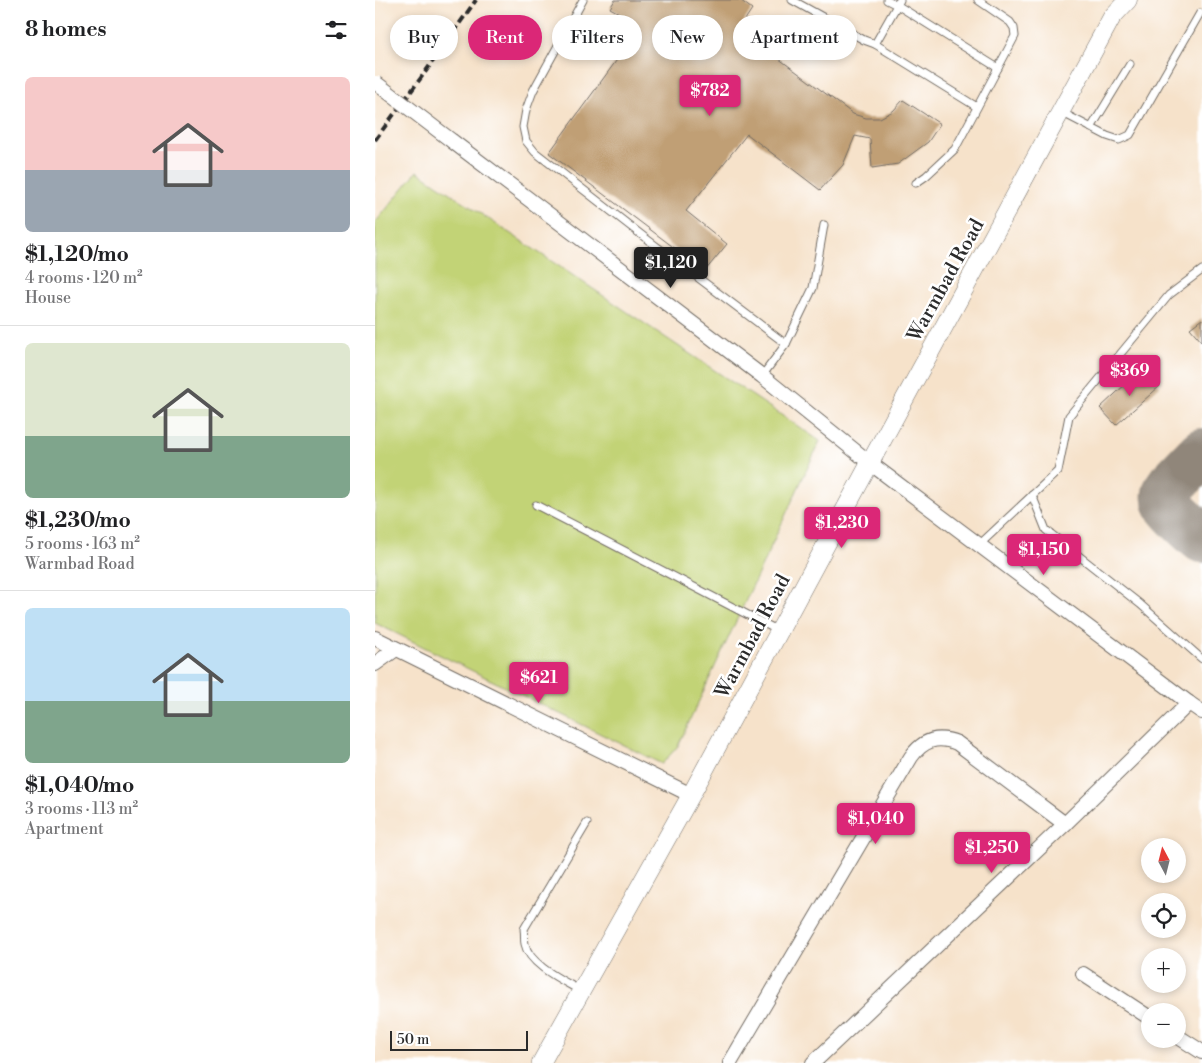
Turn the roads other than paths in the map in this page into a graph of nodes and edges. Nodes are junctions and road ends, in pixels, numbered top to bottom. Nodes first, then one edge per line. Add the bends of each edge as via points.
1 (583, 0) edge
2 (792, 0) edge
3 (887, 0) edge
4 (978, 0) edge
5 (1128, 0) edge
6 (898, 2) edge
7 (1113, 9) edge
8 (1201, 13) dead end
9 (875, 44) junction
10 (1130, 64) dead end
11 (998, 68) junction
12 (376, 82) edge
13 (977, 107) junction
14 (1061, 112) junction
15 (1091, 128) junction
16 (917, 183) dead end
17 (824, 225) dead end
18 (1202, 270) edge
19 (786, 344) junction
20 (761, 376) junction
21 (870, 463) junction
22 (1032, 495) junction
23 (536, 505) dead end
24 (979, 545) junction
25 (780, 631) junction
26 (375, 638) edge
27 (396, 649) junction
28 (1202, 659) edge
29 (375, 664) edge
30 (1189, 703) junction
31 (1202, 712) edge
32 (691, 795) junction
33 (587, 823) dead end
34 (1065, 824) junction
35 (1083, 974) dead end
36 (581, 991) junction
37 (1141, 1012) edge
38 (1186, 1042) edge
39 (1202, 1052) edge
40 (541, 1063) edge
41 (730, 1063) edge
42 (813, 1063) edge

1 - 19 lane via 525,110 523,127 526,141 535,152
2 - 9 lane
3 - 6 lane
4 - 11 lane via 1014,28 1015,36
5 - 7 street, Warmbad Road
6 - 9 lane
6 - 11 lane
7 - 14 street, Warmbad Road
8 - 15 lane via 1130,135 1119,140
9 - 13 lane
10 - 15 lane
11 - 13 lane
12 - 20 street, bridge
13 - 16 lane via 955,149
14 - 15 lane
14 - 21 street, Warmbad Road
17 - 19 lane via 813,288
18 - 22 lane via 1169,295 1069,416 1058,471
19 - 20 lane
20 - 21 street
21 - 24 street
21 - 25 street, Warmbad Road
22 - 24 lane
22 - 28 lane via 1046,530 1140,604
23 - 25 lane
24 - 30 street
25 - 32 street, Warmbad Road
26 - 27 street
27 - 29 street
27 - 32 street
30 - 31 street
30 - 34 street
32 - 36 street, Warmbad Road
33 - 36 lane via 525,929 525,945 540,966
34 - 41 street via 957,744 945,740 924,743 911,757
34 - 42 street
35 - 37 street
36 - 40 street, Warmbad Road
38 - 39 street

